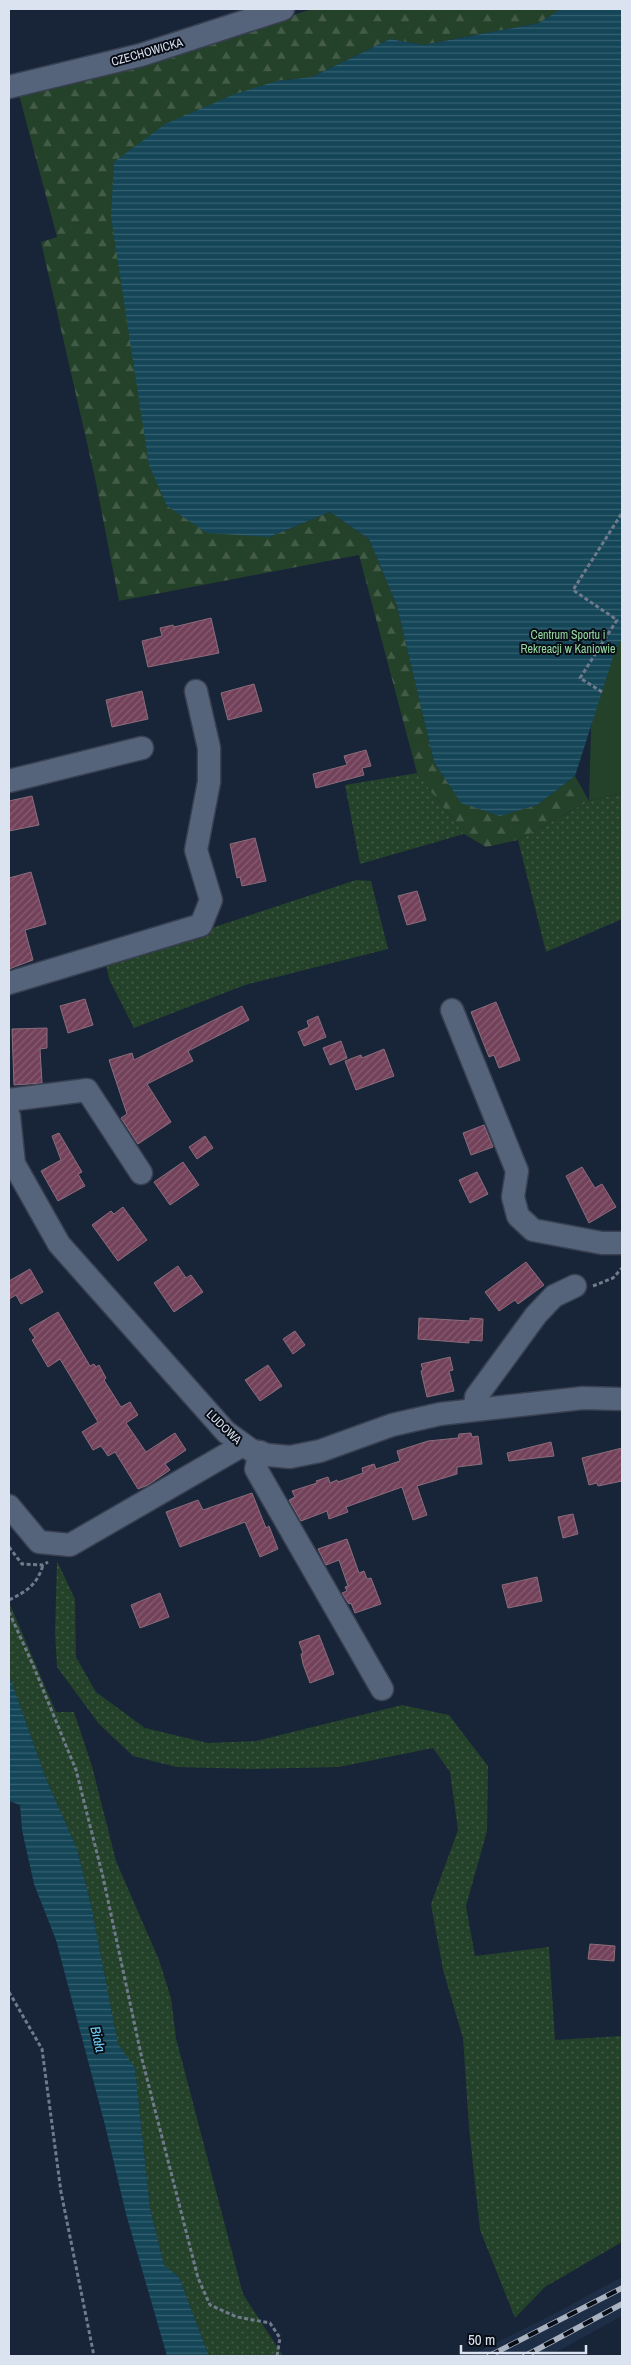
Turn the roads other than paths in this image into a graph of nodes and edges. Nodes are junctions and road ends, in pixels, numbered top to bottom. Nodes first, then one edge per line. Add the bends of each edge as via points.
1 (283, 9) edge
2 (9, 87) edge
3 (196, 691) dead end
4 (142, 748) dead end
5 (9, 781) edge
6 (9, 983) edge
7 (452, 1010) dead end
8 (9, 1100) edge
9 (9, 1116) edge
10 (141, 1173) dead end
11 (622, 1243) edge
12 (575, 1286) road end
13 (622, 1399) edge
14 (475, 1409) junction
15 (251, 1449) junction
16 (9, 1506) edge
17 (382, 1688) dead end

1 - 2 street, CZECHOWICKA via 141,55
3 - 6 street via 209,748 210,782 196,850 211,900 201,925
4 - 5 street
7 - 11 street via 517,1171 513,1196 518,1216 533,1230 602,1243
8 - 10 street via 87,1090
9 - 15 street, LUDOWA via 14,1164 59,1244 226,1432
12 - 14 street via 554,1296 536,1315 476,1397
13 - 14 street via 583,1398
14 - 15 street via 406,1421 304,1455 278,1456
15 - 16 street via 70,1545 39,1542
15 - 17 street via 256,1469

